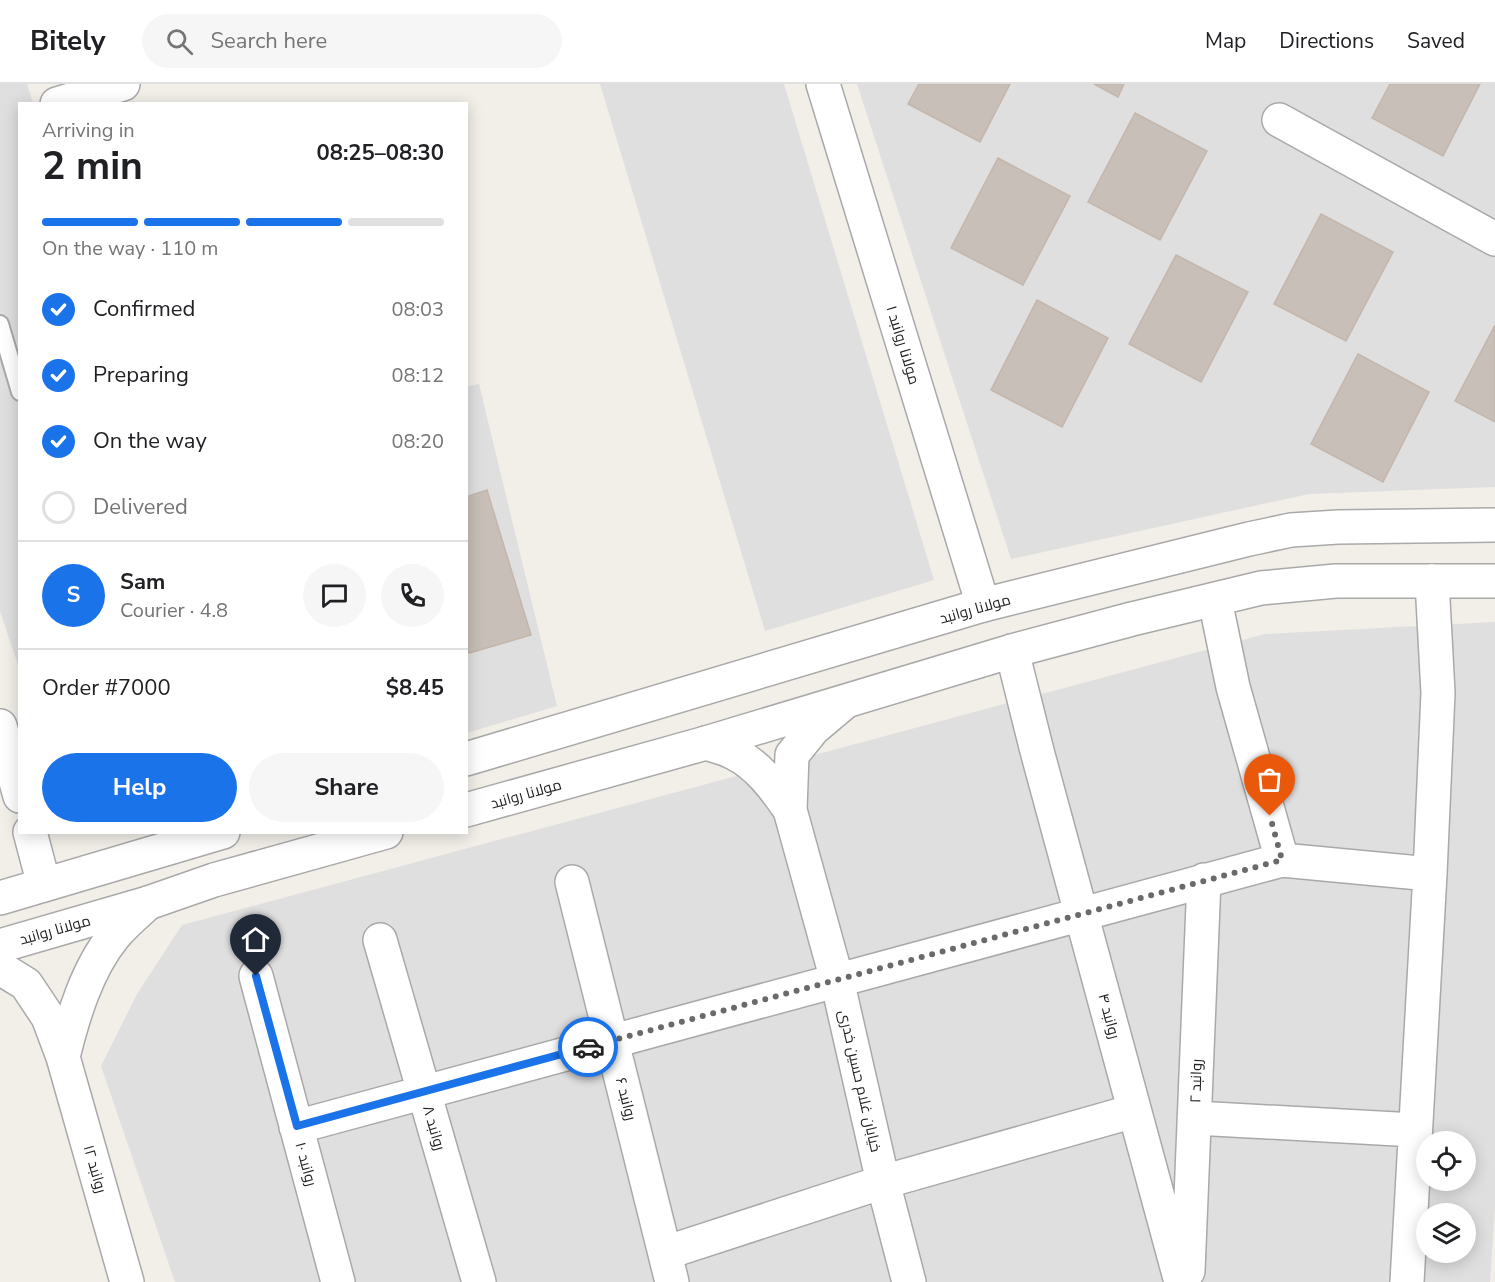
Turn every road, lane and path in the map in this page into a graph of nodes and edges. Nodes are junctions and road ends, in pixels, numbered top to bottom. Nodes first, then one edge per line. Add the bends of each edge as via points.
1 (41, 84) edge
2 (123, 84) edge
3 (823, 84) edge
4 (46, 102) edge
5 (64, 102) edge
6 (1279, 120) dead end
7 (1495, 239) edge
8 (0, 324) edge
9 (18, 385) edge
10 (1495, 525) edge
11 (1432, 581) junction
12 (1495, 581) edge
13 (1215, 600) junction
14 (983, 605) junction
15 (1012, 651) junction
16 (845, 702) junction
17 (0, 726) edge
18 (533, 740) junction
19 (706, 743) junction
20 (468, 758) edge
21 (545, 788) junction
22 (18, 789) edge
23 (468, 809) edge
24 (790, 810) junction
25 (31, 834) edge
26 (217, 834) edge
27 (379, 834) edge
28 (137, 859) junction
29 (1282, 860) junction
30 (1430, 874) junction
31 (1204, 880) junction
32 (572, 882) dead end
33 (44, 885) junction
34 (0, 898) edge
35 (148, 903) junction
36 (1081, 914) junction
37 (380, 940) dead end
38 (0, 946) edge
39 (0, 969) edge
40 (256, 976) dead end
41 (837, 980) junction
42 (612, 1041) junction
43 (63, 1057) junction
44 (424, 1092) junction
45 (1134, 1111) junction
46 (1195, 1118) junction
47 (297, 1126) junction
48 (1415, 1130) junction
49 (884, 1182) junction
50 (668, 1267) edge
51 (127, 1282) edge
52 (338, 1282) edge
53 (479, 1282) edge
54 (909, 1282) edge
55 (1181, 1282) edge
56 (1187, 1282) edge
57 (1407, 1282) edge

1 - 4 street
2 - 5 street
3 - 14 street, مولانا روانبد ۱
6 - 7 street
8 - 9 lane
10 - 14 street, مولانا روانبد via 1292,530
11 - 12 street, مولانا روانبد
11 - 13 street, مولانا روانبد via 1336,581 1261,588
11 - 30 street via 1438,693
13 - 15 street, مولانا روانبد
13 - 29 street via 1233,687
14 - 18 street, مولانا روانبد
15 - 16 street, مولانا روانبد
15 - 36 street, روانبد ۴
16 - 19 street, مولانا روانبد
16 - 24 street via 813,729 792,755
17 - 22 street
18 - 20 street, مولانا روانبد
18 - 21 street
19 - 21 street, مولانا روانبد
19 - 24 street via 752,764
21 - 23 street, مولانا روانبد
24 - 41 street, خیابان غلام حسین خدری
25 - 33 street
26 - 28 street
27 - 35 street, مولانا روانبد via 214,880
28 - 33 street
28 - 35 street
29 - 30 street
29 - 31 street
30 - 48 street
31 - 36 street
31 - 46 street, روانبد ۲
32 - 42 street, روانبد ۶
33 - 34 street
35 - 38 street, مولانا روانبد
35 - 43 street via 114,936 89,977
36 - 41 street
36 - 45 street, روانبد ۴
37 - 44 street, روانبد ۸
39 - 43 street, روانبد ۱۲ via 26,984 48,1017
40 - 47 street, روانبد ۱۰
41 - 42 street
41 - 49 street, خیابان غلام حسین خدری
42 - 44 street
42 - 50 street, روانبد ۶
43 - 51 street, روانبد ۱۲
44 - 47 street
44 - 53 street, روانبد ۸
45 - 49 street
45 - 55 street, روانبد ۴
46 - 48 street
46 - 56 street, روانبد ۲
47 - 52 street, روانبد ۱۰
48 - 57 street
49 - 50 street
49 - 54 street, خیابان غلام حسین خدری

